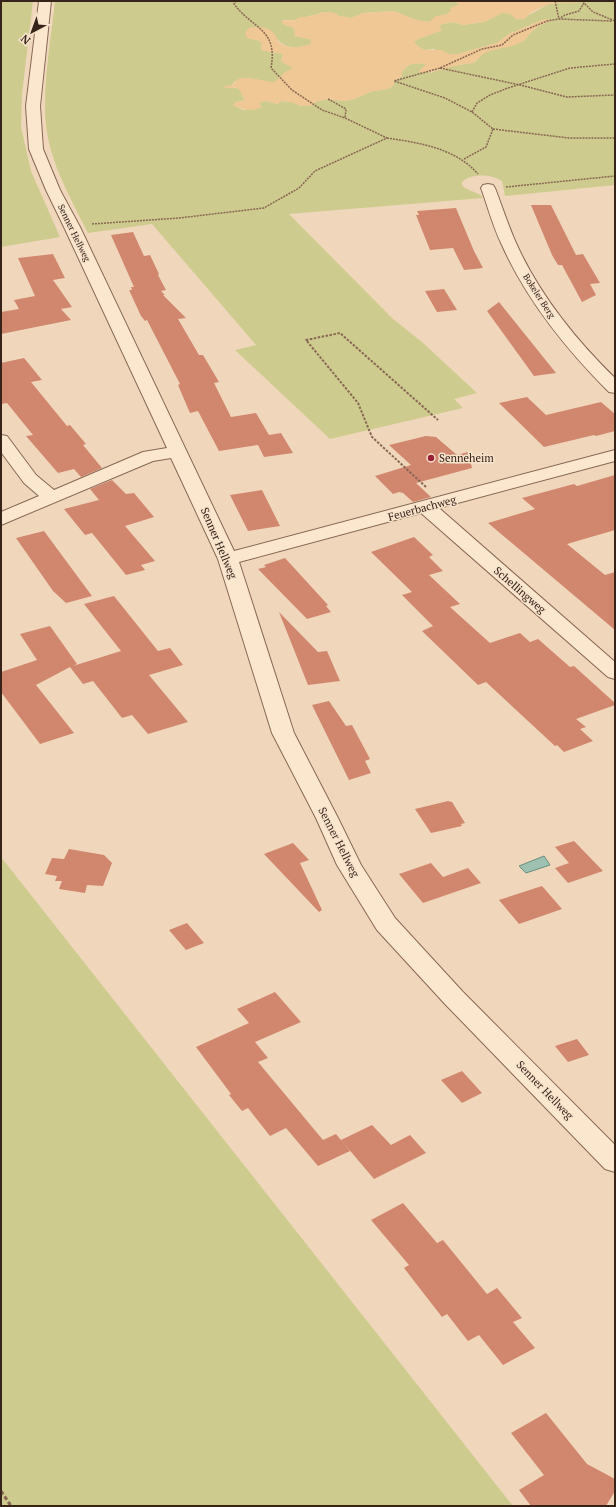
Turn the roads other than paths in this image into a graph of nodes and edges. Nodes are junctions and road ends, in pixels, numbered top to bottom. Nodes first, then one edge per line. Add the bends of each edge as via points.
1 (45, 1) edge
2 (488, 188) road end
3 (615, 388) edge
4 (1, 440) edge
5 (178, 451) junction
6 (615, 455) edge
7 (51, 498) junction
8 (434, 504) junction
9 (1, 519) edge
10 (228, 559) junction
11 (615, 673) edge
12 (615, 1162) edge

1 - 5 street, Senner Hellweg via 33,106 36,149 53,190
2 - 3 street, Bokeler Berg via 512,251 544,305 564,333
4 - 7 street via 30,479
5 - 7 street via 149,456
5 - 10 street, Senner Hellweg
6 - 8 street, Feuerbachweg
7 - 9 street
8 - 10 street, Feuerbachweg
8 - 11 street, Schellingweg
10 - 12 street, Senner Hellweg via 283,733 349,865 386,924 454,998

